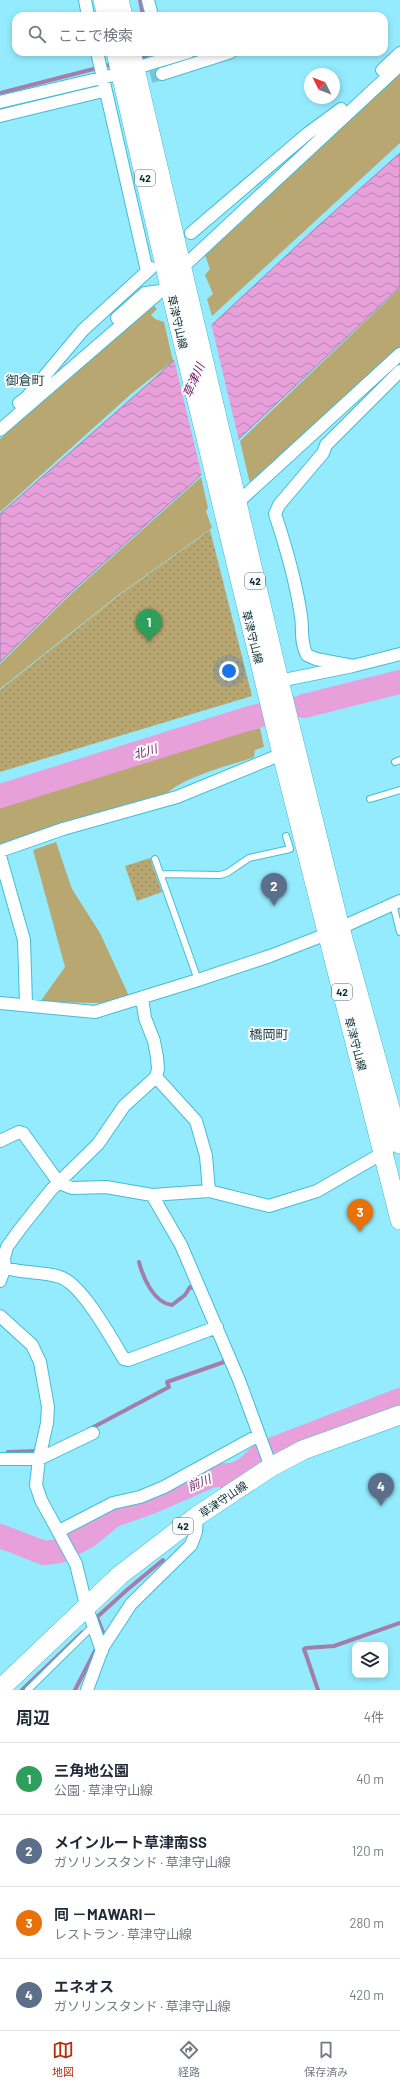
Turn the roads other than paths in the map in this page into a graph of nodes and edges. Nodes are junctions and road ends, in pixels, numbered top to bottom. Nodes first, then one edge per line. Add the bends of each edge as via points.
1 (85, 0) edge
2 (103, 0) edge
3 (119, 0) edge
4 (148, 0) edge
5 (87, 12) edge
6 (106, 12) edge
7 (121, 12) edge
8 (151, 12) edge
9 (400, 53) edge
10 (98, 56) edge
11 (120, 56) edge
12 (218, 56) edge
13 (158, 57) edge
14 (129, 64) edge
15 (400, 65) edge
16 (162, 74) tunnel mouth
17 (103, 78) junction
18 (99, 92) tunnel mouth
19 (0, 102) edge
20 (0, 116) edge
21 (331, 118) junction
22 (190, 233) dead end
23 (182, 264) junction
24 (165, 287) junction
25 (400, 354) edge
26 (400, 371) edge
27 (27, 397) junction
28 (347, 403) junction
29 (357, 413) junction
30 (0, 420) edge
31 (0, 430) edge
32 (236, 504) junction
33 (400, 654) edge
34 (353, 666) junction
35 (272, 684) junction
36 (288, 759) junction
37 (400, 790) edge
38 (370, 799) dead end
39 (286, 836) dead end
40 (0, 851) edge
41 (0, 856) edge
42 (155, 859) dead end
43 (161, 874) junction
44 (396, 902) edge
45 (334, 931) junction
46 (400, 932) edge
47 (198, 980) junction
48 (142, 998) junction
49 (0, 1003) edge
50 (26, 1004) junction
51 (156, 1077) junction
52 (0, 1141) edge
53 (395, 1147) edge
54 (59, 1183) junction
55 (209, 1191) junction
56 (152, 1195) junction
57 (400, 1220) edge
58 (2, 1266) edge
59 (0, 1281) edge
60 (0, 1316) edge
61 (217, 1327) junction
62 (400, 1415) edge
63 (93, 1433) dead end
64 (259, 1435) junction
65 (0, 1459) edge
66 (39, 1459) junction
67 (271, 1466) junction
68 (197, 1516) junction
69 (59, 1531) junction
70 (86, 1605) junction
71 (93, 1626) junction
72 (102, 1652) junction
73 (0, 1689) edge
74 (28, 1690) edge
75 (87, 1690) edge

1 - 5 street
2 - 6 main road
3 - 7 main road
4 - 8 street
9 - 21 street
10 - 17 street
11 - 14 main road, 草津守山線 / 42
12 - 16 street
13 - 14 street
14 - 17 street
14 - 23 main road, 草津守山線 / 42
14 - 24 main road, 草津守山線 / 42
15 - 23 street
17 - 19 street
17 - 27 street via 149,270 83,330
18 - 20 street
21 - 22 street via 307,134
21 - 23 street
23 - 32 main road, 草津守山線 / 42
24 - 27 street via 145,293
24 - 31 street
24 - 35 main road, 草津守山線 / 42 via 174,305 218,494
25 - 28 street
26 - 29 street
27 - 30 street
28 - 29 street
28 - 32 street
29 - 34 street via 326,445 323,453 274,514 294,583 307,655
32 - 35 main road, 草津守山線 / 42
33 - 34 street
34 - 35 street
35 - 36 main road, 草津守山線 / 42
36 - 40 street via 177,797 63,829
36 - 45 main road, 草津守山線 / 42
37 - 38 lane
39 - 43 lane via 290,849 249,858 227,873 206,876 184,873
41 - 50 street via 24,940
42 - 43 lane
43 - 47 lane
44 - 45 street
44 - 46 lane
45 - 47 street
45 - 53 main road, 草津守山線 / 42
47 - 48 street
48 - 50 street via 95,1012
48 - 51 street via 145,1018 157,1057
49 - 50 street
51 - 54 street via 124,1106 98,1144
51 - 55 street via 196,1121 206,1156
52 - 54 street via 19,1132 23,1133
53 - 55 street via 317,1191 269,1206
53 - 57 main road, 草津守山線 / 42
54 - 56 street via 72,1188 106,1187
54 - 58 street via 7,1247
55 - 56 street
56 - 61 street via 181,1245
58 - 59 street
58 - 61 street via 16,1272 60,1277 77,1287 124,1359 128,1360
60 - 66 street via 32,1344 40,1362 48,1407
61 - 64 street
62 - 67 main road, 草津守山線 / 42 via 303,1450
63 - 66 street
64 - 67 street
64 - 69 street via 164,1487 140,1497 113,1503
65 - 66 street
66 - 69 street via 36,1485 41,1500
67 - 68 main road, 草津守山線 / 42
68 - 70 main road, 草津守山線 / 42 via 120,1575
68 - 72 street via 196,1532 191,1545 131,1604
69 - 70 street via 76,1564
70 - 71 street
70 - 73 main road, 草津守山線 / 42
71 - 72 street
71 - 74 lane
72 - 75 street

